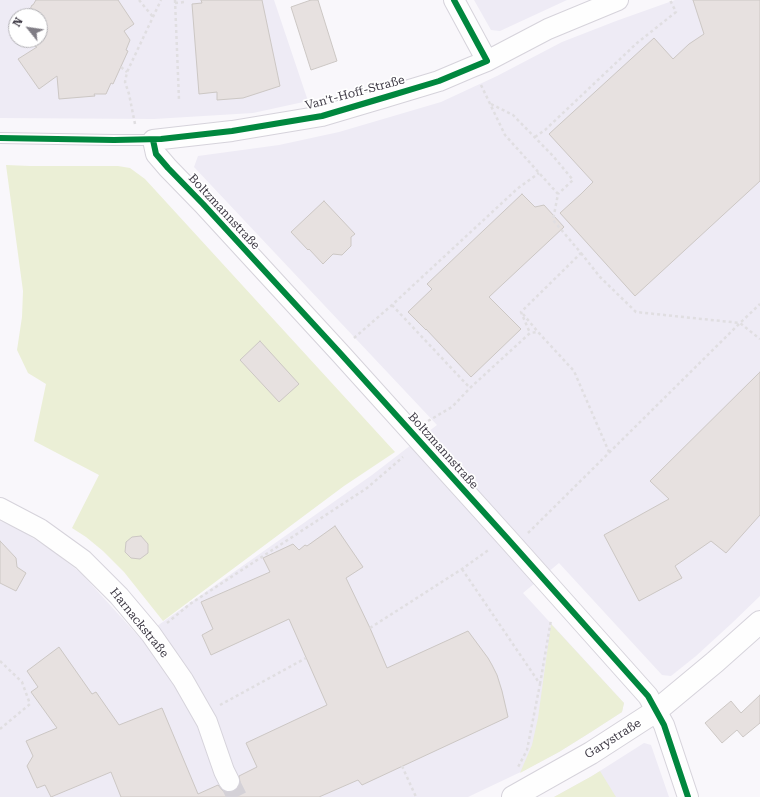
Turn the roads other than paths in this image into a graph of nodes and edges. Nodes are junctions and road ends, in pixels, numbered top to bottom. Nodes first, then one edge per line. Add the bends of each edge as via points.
1 (454, 0) edge
2 (618, 0) edge
3 (487, 61) junction
4 (0, 138) edge
5 (153, 140) junction
6 (0, 508) edge
7 (760, 622) edge
8 (656, 711) junction
9 (229, 780) tunnel mouth
10 (513, 797) edge
11 (688, 797) edge

1 - 3 street
2 - 3 street, Van't-Hoff-Straße via 548,29
3 - 5 street, Van't-Hoff-Straße via 439,81 322,116 232,131
4 - 5 lane
5 - 8 street, Boltzmannstraße via 156,154 168,168 507,538 648,696
6 - 9 street, Harnackstraße via 40,529 83,560 147,629 183,680 207,722
7 - 8 street, Garystraße
8 - 10 street, Garystraße via 591,753
8 - 11 street, Boltzmannstraße via 664,725

